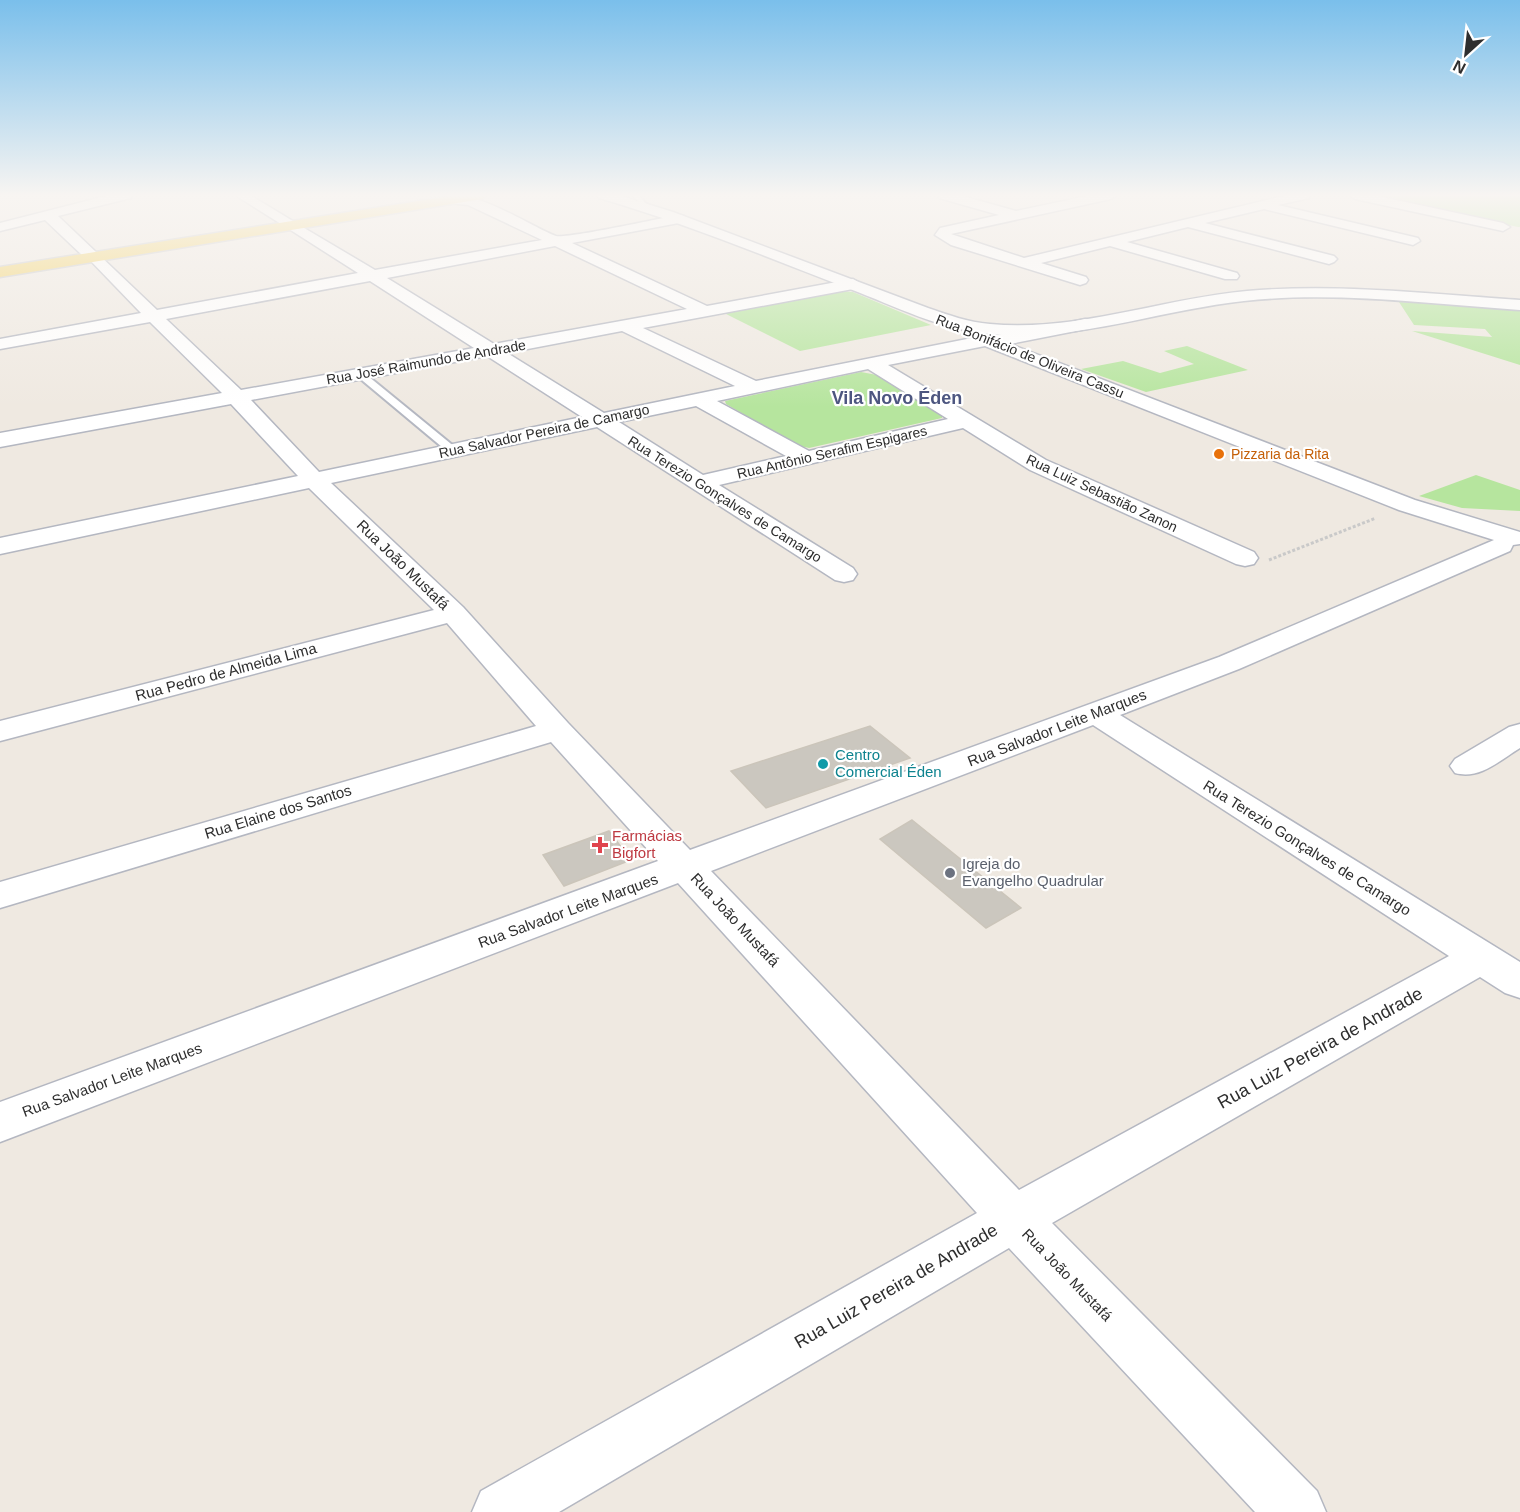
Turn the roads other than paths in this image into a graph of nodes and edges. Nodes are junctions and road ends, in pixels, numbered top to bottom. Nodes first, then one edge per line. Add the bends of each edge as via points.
1 (34, 266) edge
2 (101, 266) edge
3 (358, 266) edge
4 (431, 266) edge
5 (608, 266) edge
6 (807, 266) edge
7 (818, 266) edge
8 (1032, 266) edge
9 (1193, 266) edge
10 (0, 272) edge
11 (375, 276) junction
12 (1231, 276) dead end
13 (1080, 280) dead end
14 (853, 284) junction
15 (1520, 297) edge
16 (1142, 298) junction
17 (1520, 305) edge
18 (935, 309) junction
19 (972, 310) dead end
20 (705, 311) junction
21 (1007, 314) dead end
22 (152, 316) junction
23 (1120, 317) junction
24 (1088, 324) junction
25 (625, 326) junction
26 (989, 342) junction
27 (0, 344) edge
28 (491, 351) junction
29 (871, 363) junction
30 (360, 374) junction
31 (753, 387) junction
32 (236, 397) junction
33 (698, 399) junction
34 (599, 419) junction
35 (966, 421) junction
36 (0, 440) edge
37 (452, 450) junction
38 (806, 458) junction
39 (314, 480) junction
40 (698, 483) junction
41 (1514, 533) edge
42 (0, 546) edge
43 (1245, 558) road end
44 (844, 574) dead end
45 (453, 613) junction
46 (1095, 713) junction
47 (557, 730) junction
48 (0, 731) edge
49 (1520, 734) edge
50 (1467, 766) dead end
51 (686, 867) junction
52 (0, 895) edge
53 (1500, 970) edge
54 (0, 1122) edge
55 (1014, 1219) junction
56 (502, 1512) edge
57 (1296, 1512) edge

1 - 10 main road
2 - 22 street, Rua João Mustafá
3 - 11 street, Rua Terezio Gonçalves de Camargo
4 - 11 street
5 - 20 street
6 - 14 street, Rua Bonifácio de Oliveira Cassu
7 - 18 street, Rua Bonifácio de Oliveira Cassu
8 - 13 street
9 - 12 street
11 - 22 street
11 - 28 street, Rua Terezio Gonçalves de Camargo
14 - 18 street via 882,287
14 - 20 street, Rua José Raimundo de Andrade
15 - 16 street via 1266,286
16 - 21 street via 1074,313
16 - 23 street via 1148,306
17 - 23 street via 1280,294 1215,299
18 - 19 street, Rua Bonifácio de Oliveira Cassu
18 - 24 street via 970,326 1016,331
18 - 26 street, Rua Bonifácio de Oliveira Cassu
20 - 25 street, Rua José Raimundo de Andrade
22 - 27 street
22 - 32 street, Rua João Mustafá
23 - 24 street
24 - 26 street, Rua Salvador Pereira de Camargo
25 - 28 street, Rua José Raimundo de Andrade
25 - 31 street
26 - 29 street, Rua Salvador Pereira de Camargo
26 - 41 street, Rua Bonifácio de Oliveira Cassu via 1397,501 1483,516
28 - 30 street, Rua José Raimundo de Andrade
28 - 34 street, Rua Terezio Gonçalves de Camargo
29 - 31 street, Rua Salvador Pereira de Camargo
29 - 35 street, Rua Luiz Sebastião Zanon
30 - 32 street, Rua José Raimundo de Andrade
30 - 37 lane
31 - 33 street, Rua Salvador Pereira de Camargo
32 - 36 street, Rua José Raimundo de Andrade
32 - 39 street, Rua João Mustafá
33 - 34 street, Rua Salvador Pereira de Camargo
33 - 38 street
34 - 37 street, Rua Salvador Pereira de Camargo
34 - 40 street, Rua Terezio Gonçalves de Camargo
35 - 38 street, Rua Antônio Serafim Espigares
35 - 43 street, Rua Luiz Sebastião Zanon via 1038,465
37 - 39 street, Rua Salvador Pereira de Camargo
38 - 40 street, Rua Antônio Serafim Espigares
39 - 42 street, Rua Salvador Pereira de Camargo
39 - 45 street, Rua João Mustafá
40 - 44 street, Rua Terezio Gonçalves de Camargo
41 - 46 street, Rua Salvador Leite Marques via 1229,663
45 - 47 street, Rua João Mustafá
45 - 48 street, Rua Pedro de Almeida Lima
46 - 51 street, Rua Salvador Leite Marques
46 - 53 street, Rua Terezio Gonçalves de Camargo
47 - 51 street, Rua João Mustafá
47 - 52 street, Rua Elaine dos Santos
49 - 50 street
51 - 54 street, Rua Salvador Leite Marques
51 - 55 street, Rua João Mustafá
53 - 55 street, Rua Luiz Pereira de Andrade
55 - 56 street, Rua Luiz Pereira de Andrade
55 - 57 street, Rua João Mustafá

